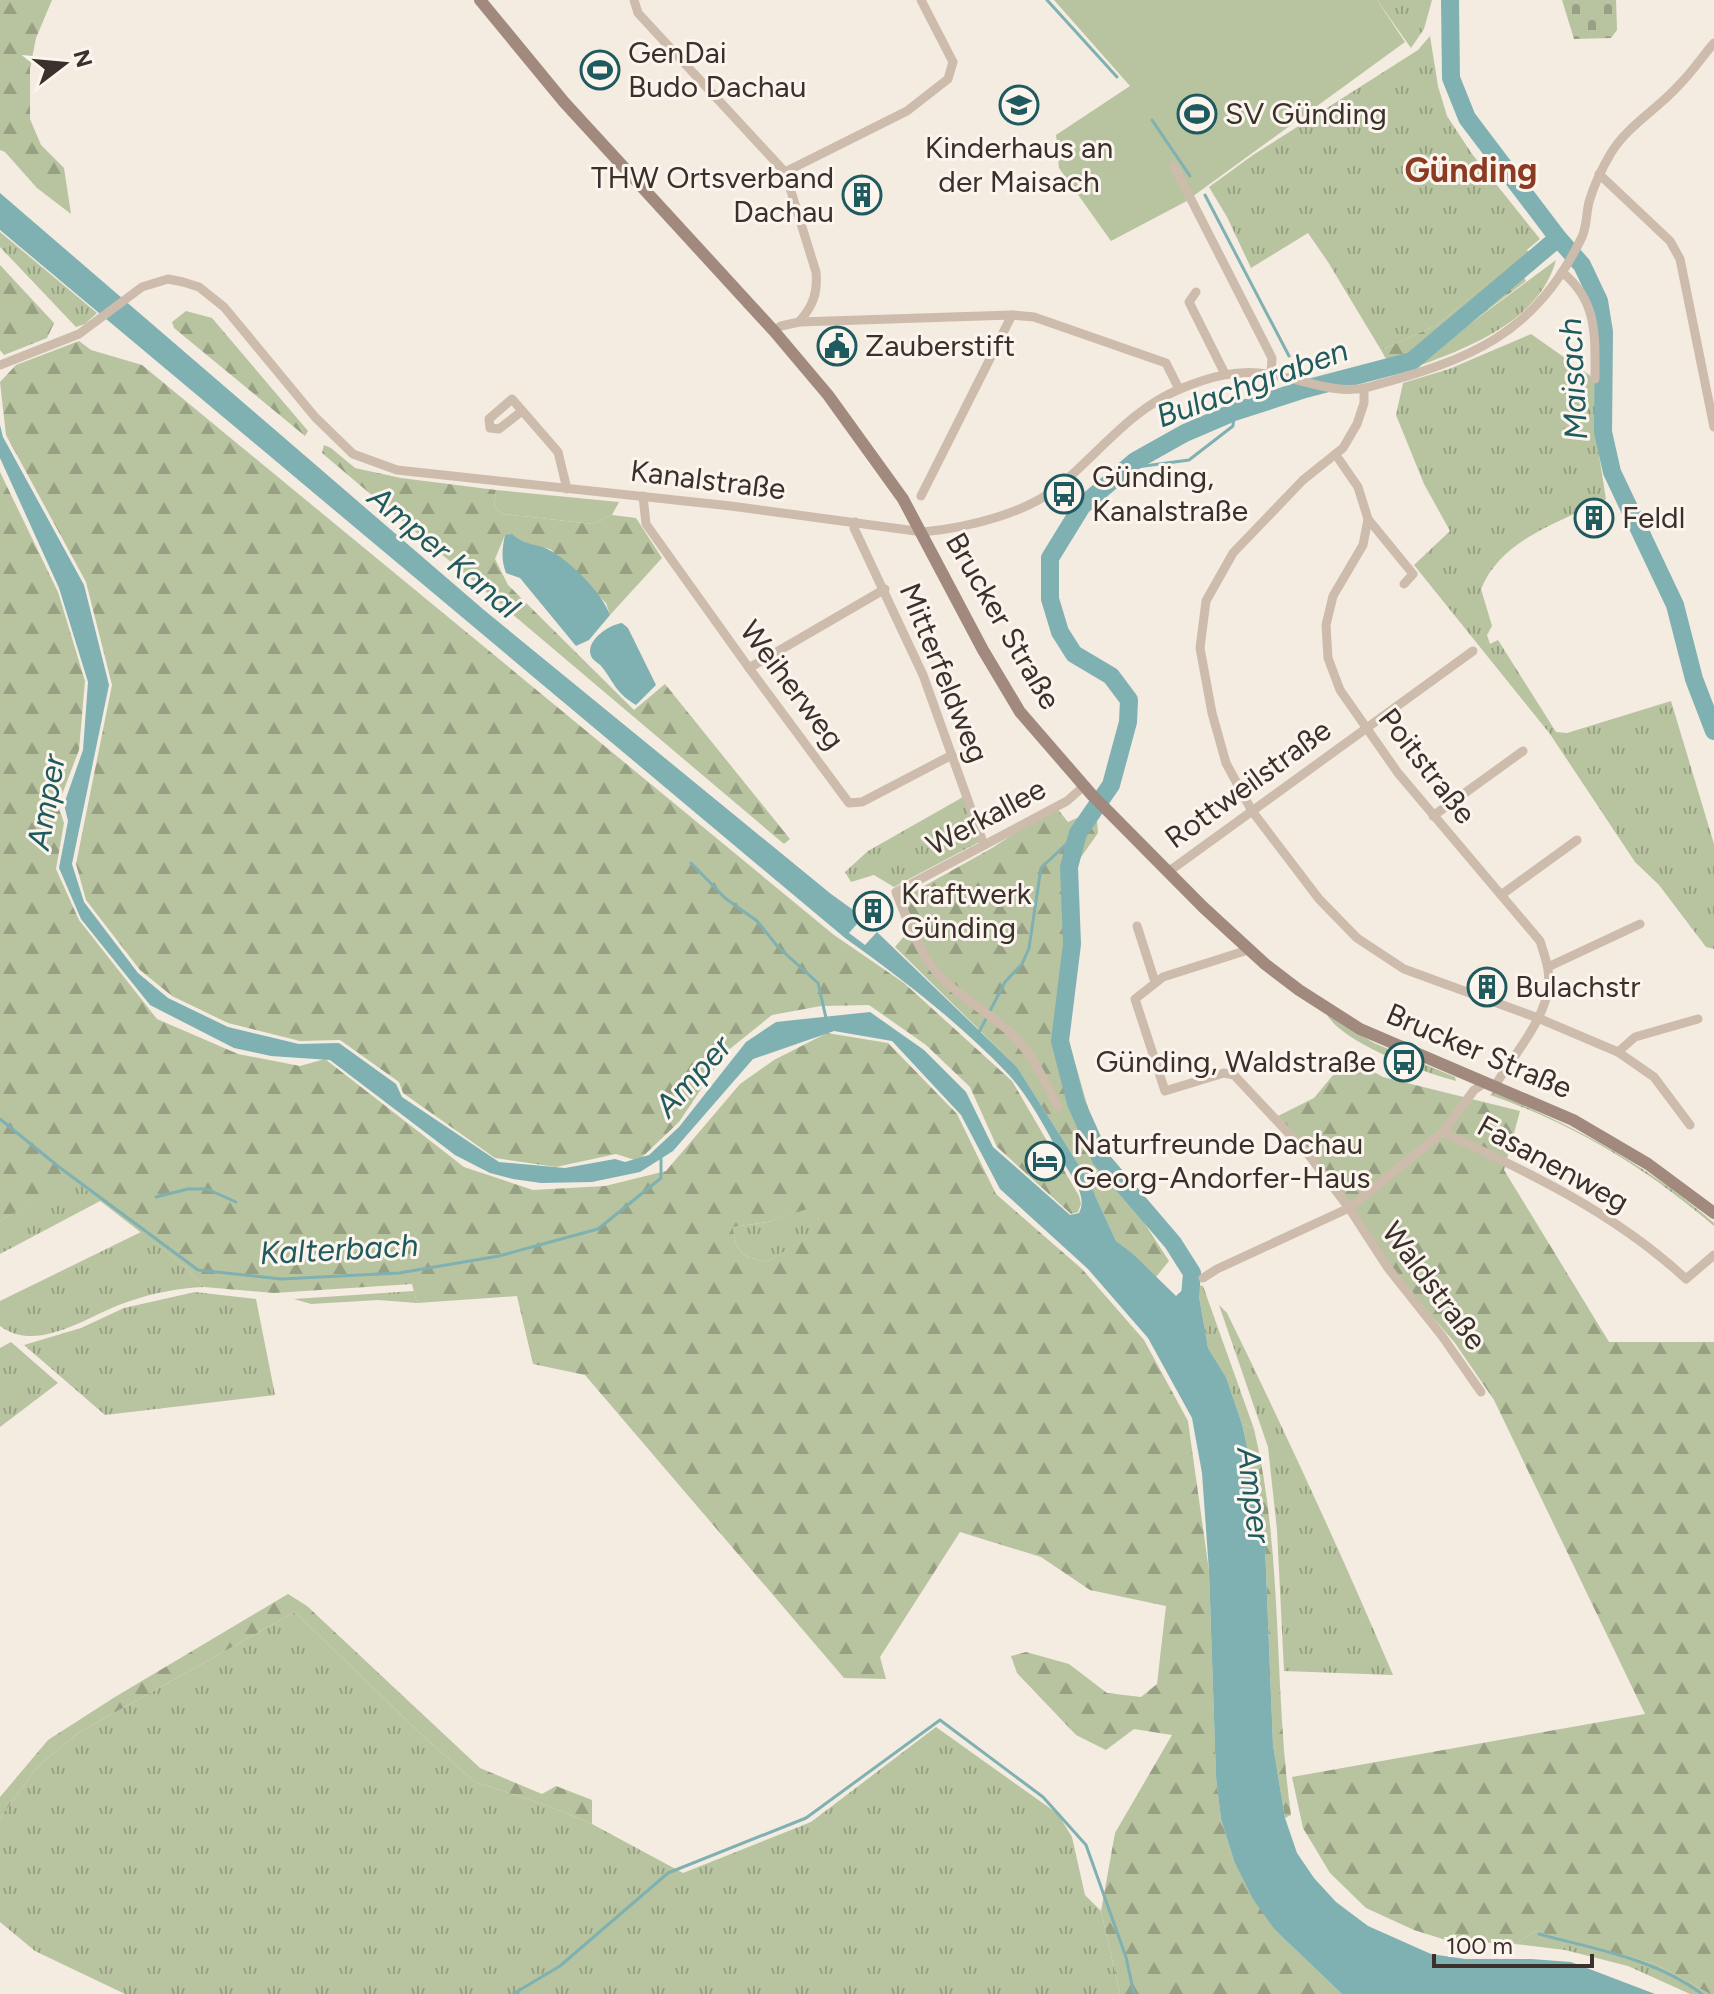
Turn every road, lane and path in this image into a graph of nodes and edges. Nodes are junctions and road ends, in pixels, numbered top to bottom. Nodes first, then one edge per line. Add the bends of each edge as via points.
1 (480, 0) edge
2 (634, 0) edge
3 (921, 0) edge
4 (1714, 43) edge
5 (1174, 166) dead end
6 (785, 172) junction
7 (1599, 174) junction
8 (1564, 269) junction
9 (1196, 292) dead end
10 (1012, 315) junction
11 (799, 322) junction
12 (774, 331) junction
13 (0, 365) edge
14 (1225, 374) junction
15 (1271, 374) junction
16 (1595, 379) dead end
17 (1364, 388) junction
18 (1179, 389) junction
19 (522, 411) dead end
20 (1714, 427) edge
21 (1336, 455) junction
22 (567, 489) junction
23 (643, 496) junction
24 (921, 496) dead end
25 (1368, 519) junction
26 (855, 522) junction
27 (923, 532) junction
28 (1404, 584) dead end
29 (885, 589) junction
30 (1473, 651) dead end
31 (749, 668) junction
32 (1365, 728) junction
33 (1523, 751) dead end
34 (952, 755) junction
35 (1088, 791) junction
36 (1252, 811) junction
37 (1433, 816) junction
38 (1577, 840) dead end
39 (984, 845) junction
40 (1168, 872) junction
41 (1501, 895) junction
42 (1640, 924) dead end
43 (1137, 926) dead end
44 (1248, 950) junction
45 (1548, 967) junction
46 (1155, 982) junction
47 (1538, 1018) junction
48 (1698, 1019) dead end
49 (1618, 1052) junction
50 (1489, 1085) junction
51 (1058, 1107) dead end
52 (1690, 1125) dead end
53 (1443, 1132) junction
54 (1349, 1208) junction
55 (1714, 1213) edge
56 (1714, 1255) edge
57 (1203, 1278) dead end
58 (1481, 1392) dead end

1 - 12 main road, Brucker Straße via 564,102
2 - 6 street via 638,13
3 - 6 street via 953,62 948,79 907,111
4 - 7 street, Kanalstraße via 1613,149
5 - 15 street via 1272,358
6 - 11 street via 816,272 812,307
7 - 8 street, Kanalstraße via 1585,230
7 - 20 street via 1670,241 1680,259
8 - 16 street via 1589,305
8 - 17 street, Kanalstraße via 1525,318 1485,346 1431,369
9 - 14 street via 1189,302
10 - 11 street
10 - 18 street via 1034,317 1166,363
10 - 24 street
11 - 12 street
12 - 27 main road, Brucker Straße via 881,466
13 - 22 street, Kanalstraße via 79,334 142,287 168,279 199,287 224,307 315,417 353,454 397,470
14 - 15 street, Kanalstraße
14 - 18 street, Kanalstraße
15 - 17 street, Kanalstraße via 1327,388
17 - 21 street via 1357,424
18 - 27 street, Kanalstraße via 1147,406 1060,486 1029,505 975,523
19 - 22 street via 558,452
21 - 25 street via 1358,487
21 - 36 street via 1303,480 1233,553 1205,607 1200,648 1212,713 1226,763
22 - 23 street, Kanalstraße
23 - 26 street, Kanalstraße
23 - 31 street, Weiherweg via 646,524
25 - 28 street via 1413,574
25 - 32 street, Poitstraße via 1363,545 1333,596 1326,625 1328,658 1340,690
26 - 27 street, Kanalstraße
26 - 29 street, Mitterfeldweg
27 - 35 main road, Brucker Straße via 1001,682 1045,744
29 - 31 street
29 - 34 street, Mitterfeldweg
30 - 32 street, Rottweilstraße
31 - 34 street, Weiherweg via 849,803 862,802
32 - 36 street, Rottweilstraße
32 - 37 street, Poitstraße
33 - 37 street
34 - 39 street, Mitterfeldweg
35 - 39 street, Werkallee
35 - 40 main road, Brucker Straße
36 - 40 street, Rottweilstraße
36 - 47 street via 1319,899 1357,938 1404,969
37 - 41 street, Poitstraße
38 - 41 street
39 - 51 street, Werkallee via 896,892 932,967 1013,1034
40 - 44 main road, Brucker Straße
41 - 45 street, Poitstraße via 1540,941
42 - 45 street
43 - 46 street
44 - 46 street
44 - 50 main road, Brucker Straße via 1360,1029
45 - 47 street via 1549,988
46 - 54 street, Waldstraße via 1135,999 1165,1091 1224,1073 1234,1075 1308,1154
47 - 49 street
47 - 50 street
48 - 49 street via 1635,1037
49 - 52 street via 1654,1077
50 - 53 street, Waldstraße via 1474,1090
50 - 55 main road, Brucker Straße via 1614,1142
53 - 54 street, Waldstraße
53 - 56 street, Fasanenweg via 1588,1205 1686,1279
54 - 57 street, Waldstraße
54 - 58 street, Waldstraße

